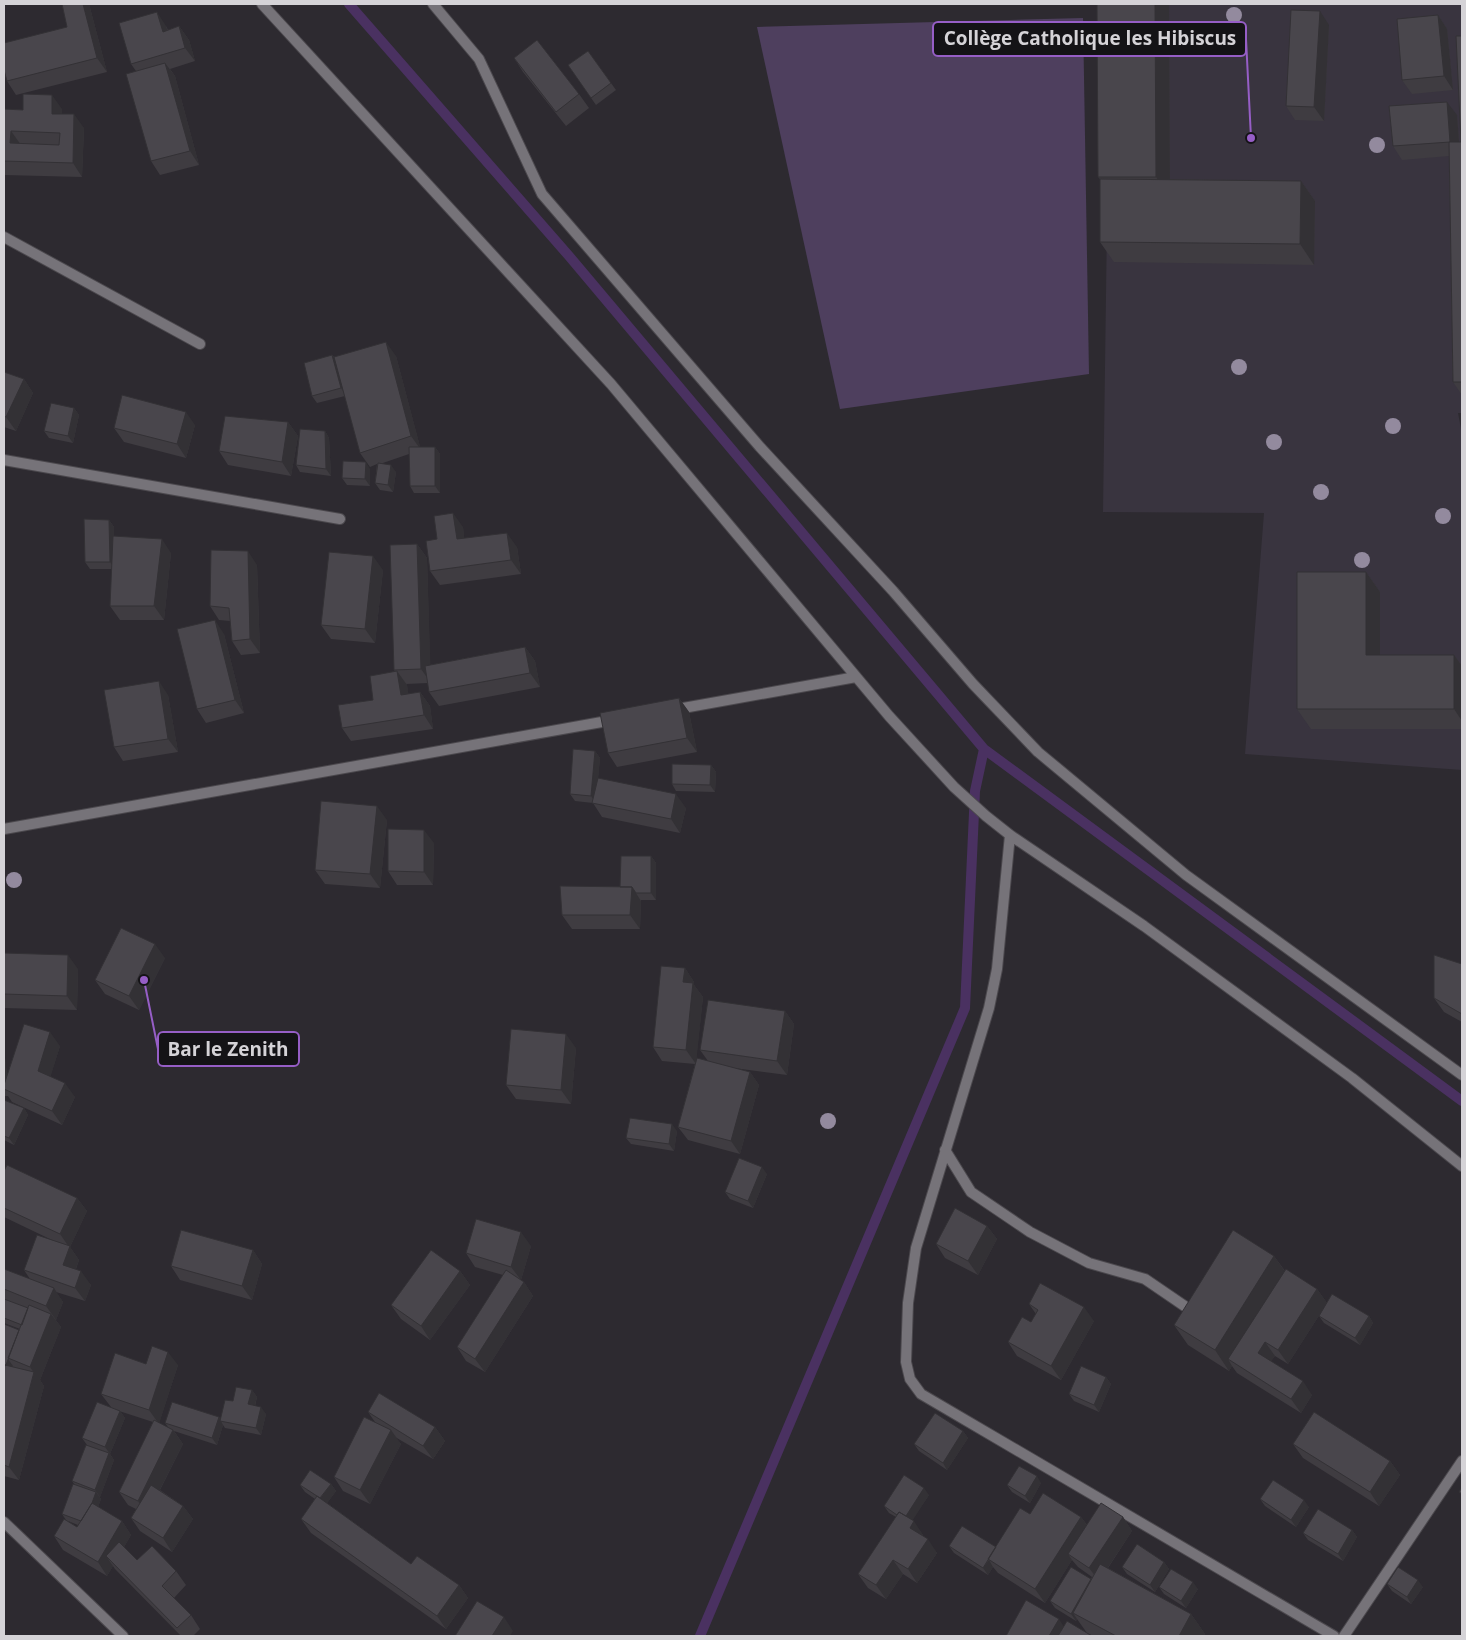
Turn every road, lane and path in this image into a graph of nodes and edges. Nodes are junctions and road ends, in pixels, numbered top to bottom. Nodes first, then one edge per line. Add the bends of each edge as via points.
1 (262, 4) edge
2 (433, 4) edge
3 (4, 237) edge
4 (200, 344) dead end
5 (4, 460) edge
6 (340, 519) dead end
7 (856, 677) junction
8 (660, 712) edge
9 (621, 719) edge
10 (4, 829) edge
11 (1010, 835) junction
12 (1462, 1075) edge
13 (945, 1150) junction
14 (1462, 1166) edge
15 (1186, 1306) edge
16 (1462, 1461) edge
17 (4, 1522) edge
18 (123, 1636) edge
19 (1334, 1636) edge
20 (1344, 1636) edge

1 - 7 street via 610,384
2 - 12 street via 479,59 542,194 760,447 1031,746 1186,876
3 - 4 street
5 - 6 street
7 - 8 street
7 - 11 street via 954,787
9 - 10 street
11 - 13 street via 997,968 989,1008
11 - 14 street via 1144,926 1336,1066
13 - 15 street via 971,1192 1030,1232 1089,1263 1145,1279
13 - 19 street via 916,1248 908,1303 906,1362 910,1379 921,1394
16 - 20 street
17 - 18 street

